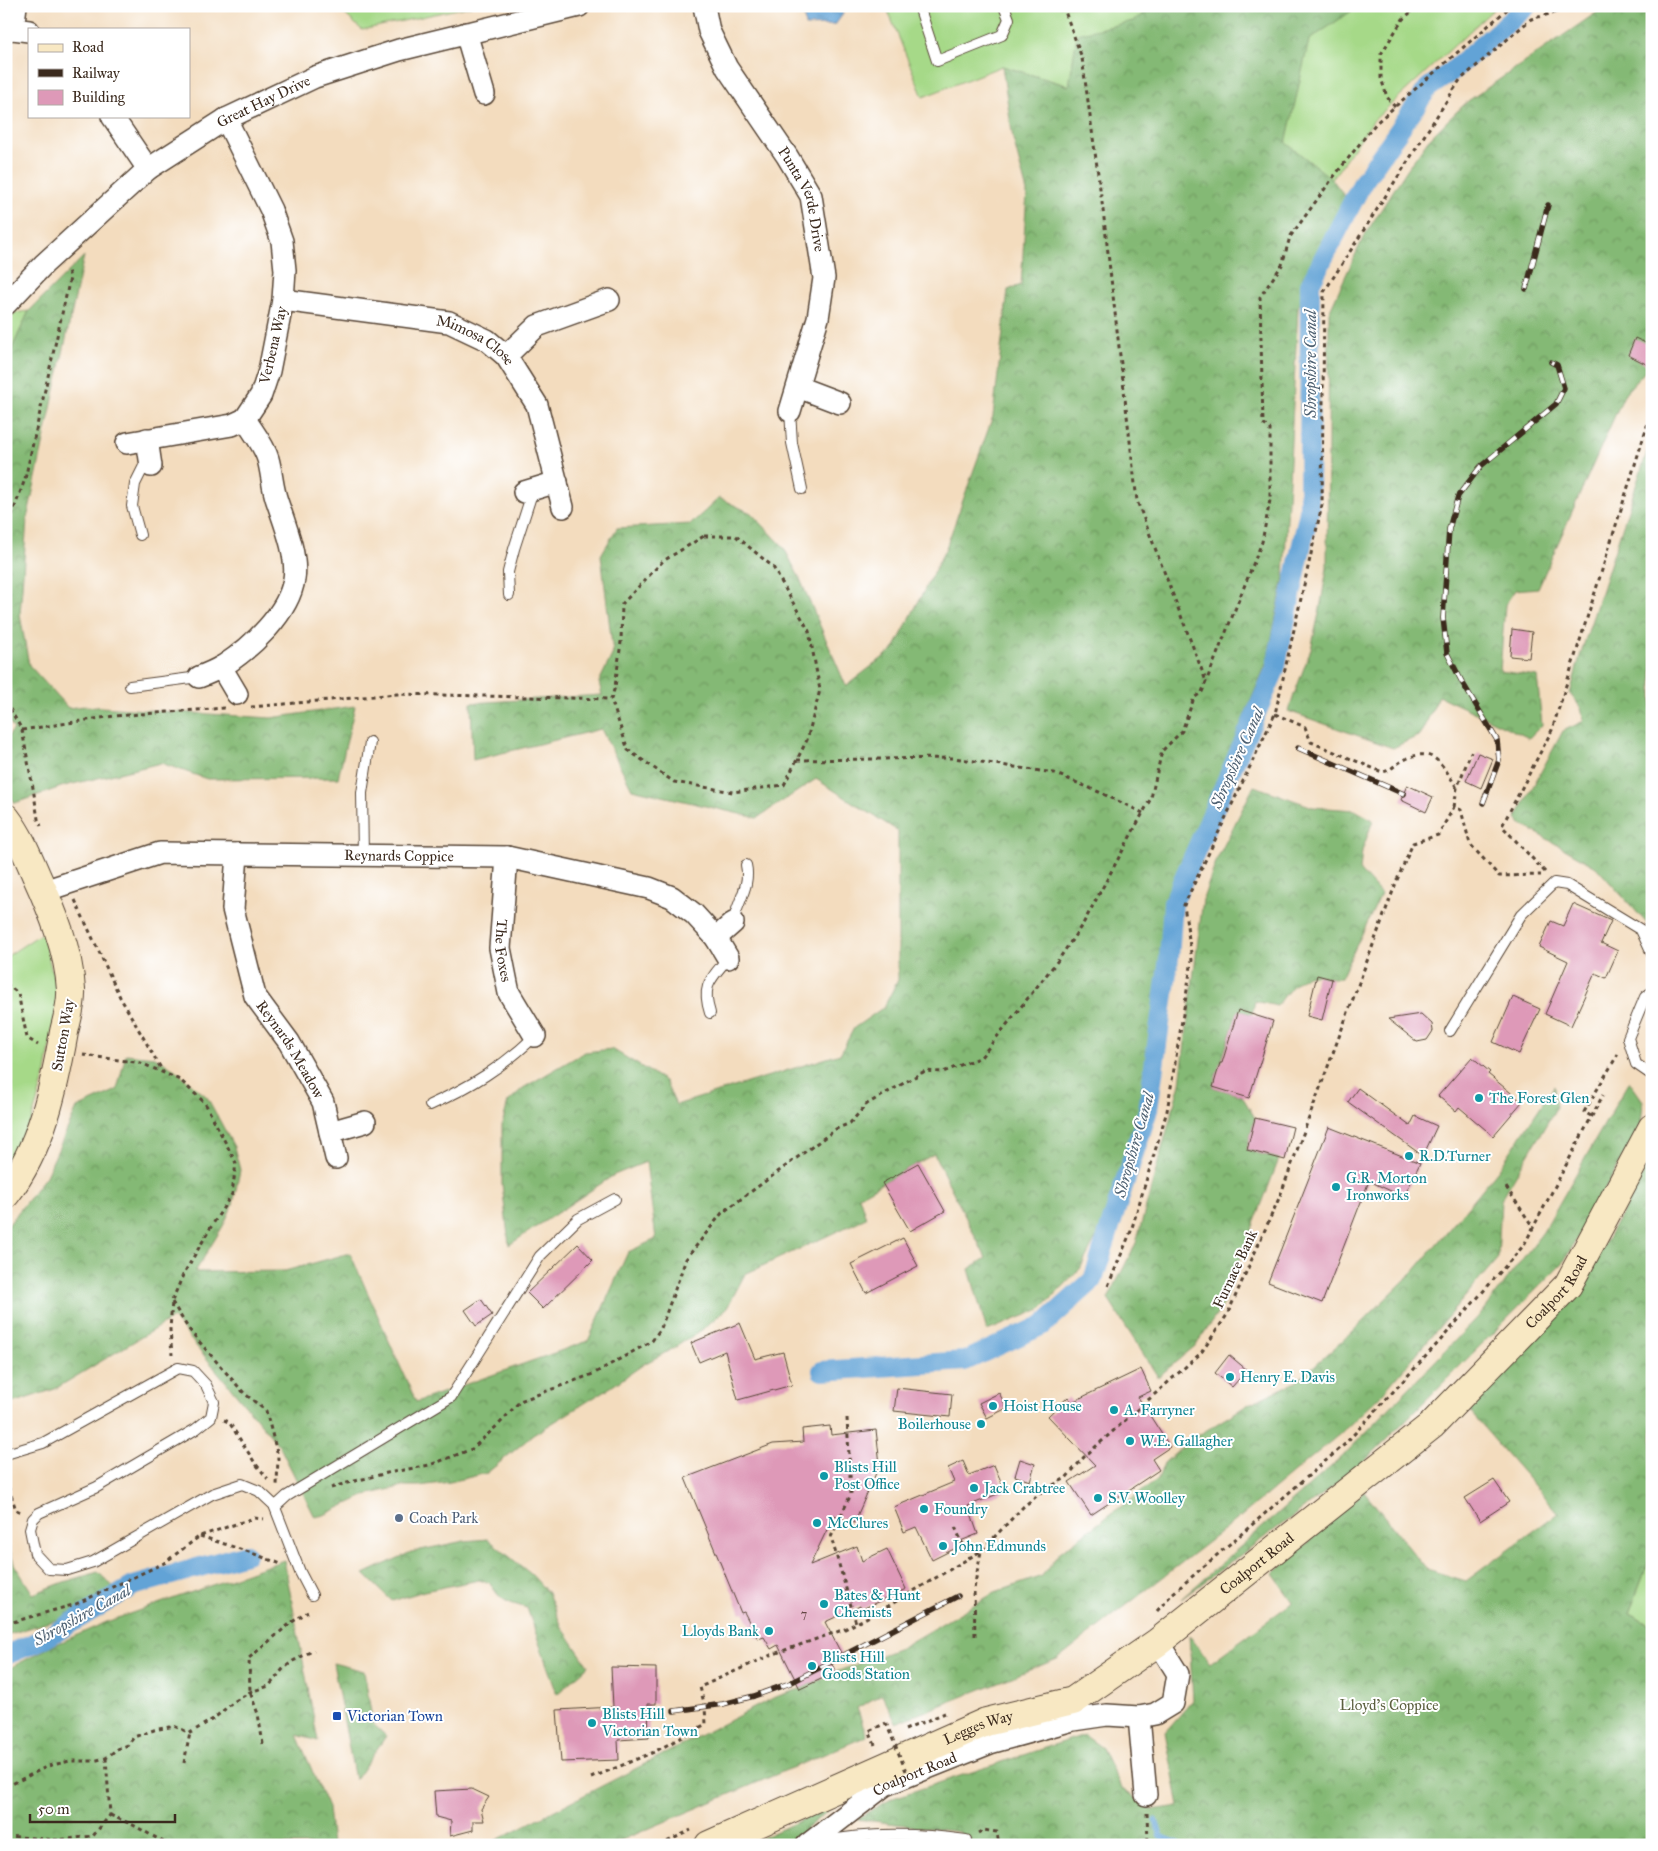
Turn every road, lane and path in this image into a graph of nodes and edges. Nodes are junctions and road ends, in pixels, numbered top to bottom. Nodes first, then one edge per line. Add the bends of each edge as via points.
1 (16, 6) edge
2 (579, 6) edge
3 (704, 6) edge
4 (919, 6) edge
5 (1004, 6) edge
6 (1063, 6) edge
7 (1418, 6) edge
8 (1511, 6) edge
9 (1579, 6) edge
10 (16, 30) edge
11 (466, 33) junction
12 (484, 94) dead end
13 (1395, 107) junction
14 (113, 118) edge
15 (226, 118) junction
16 (148, 169) junction
17 (62, 247) junction
18 (283, 300) junction
19 (609, 300) dead end
20 (6, 304) edge
21 (506, 356) junction
22 (798, 387) junction
23 (840, 403) dead end
24 (1652, 410) edge
25 (790, 411) joint
26 (245, 419) junction
27 (144, 450) joint
28 (557, 482) junction
29 (802, 489) dead end
30 (528, 491) joint
31 (563, 508) dead end
32 (6, 531) edge
33 (140, 536) dead end
34 (510, 594) dead end
35 (221, 667) junction
36 (199, 677) joint
37 (1206, 681) junction
38 (130, 686) dead end
39 (611, 699) junction
40 (6, 702) edge
41 (236, 703) junction
42 (1274, 714) junction
43 (22, 730) junction
44 (370, 742) dead end
45 (1471, 752) dead end
46 (797, 760) junction
47 (1457, 788) junction
48 (1454, 807) junction
49 (1143, 813) junction
50 (6, 818) edge
51 (44, 834) dead end
52 (237, 854) junction
53 (363, 855) junction
54 (507, 857) junction
55 (746, 864) dead end
56 (1547, 874) dead end
57 (1536, 876) dead end
58 (55, 888) junction
59 (733, 923) joint
60 (716, 938) junction
61 (1652, 954) edge
62 (728, 958) joint
63 (6, 984) edge
64 (1652, 992) edge
65 (710, 1013) dead end
66 (1450, 1031) dead end
67 (535, 1036) joint
68 (1628, 1038) junction
69 (45, 1049) dead end
70 (78, 1054) dead end
71 (164, 1073) junction
72 (1652, 1075) edge
73 (1603, 1095) dead end
74 (430, 1106) dead end
75 (1591, 1116) junction
76 (365, 1122) dead end
77 (1652, 1128) edge
78 (330, 1132) junction
79 (336, 1158) dead end
80 (1506, 1187) dead end
81 (6, 1194) edge
82 (615, 1199) dead end
83 (1533, 1227) junction
84 (1108, 1286) dead end
85 (172, 1301) junction
86 (173, 1371) junction
87 (847, 1418) dead end
88 (228, 1422) dead end
89 (6, 1454) edge
90 (255, 1463) dead end
91 (6, 1480) edge
92 (328, 1489) dead end
93 (275, 1508) junction
94 (16, 1510) dead end
95 (955, 1527) dead end
96 (200, 1536) junction
97 (982, 1551) junction
98 (969, 1558) junction
99 (300, 1572) junction
100 (312, 1595) dead end
101 (308, 1612) dead end
102 (856, 1623) junction
103 (6, 1624) edge
104 (1155, 1629) junction
105 (974, 1636) dead end
106 (314, 1650) dead end
107 (250, 1692) junction
108 (1139, 1716) junction
109 (190, 1733) junction
110 (263, 1744) dead end
111 (875, 1745) dead end
112 (106, 1758) junction
113 (184, 1763) dead end
114 (906, 1771) dead end
115 (591, 1778) dead end
116 (6, 1788) edge
117 (1146, 1795) joint
118 (110, 1815) junction
119 (6, 1836) edge
120 (966, 1842) edge
121 (807, 1844) edge
122 (169, 1845) edge
123 (709, 1845) edge
124 (999, 1845) edge
125 (1148, 1845) edge

1 - 10 street
2 - 11 street, Great Hay Drive
3 - 22 street, Punta Verde Drive via 709,32 727,68 811,196 824,278 818,318
4 - 5 lane via 937,61 1002,35 1009,19
6 - 37 path via 1082,58 1104,210 1137,501
7 - 13 path via 1403,19 1381,54 1381,78 1387,97
8 - 13 path
9 - 42 path via 1532,19 1460,80 1324,292 1322,505
11 - 12 street
11 - 15 street, Great Hay Drive via 399,50 316,77
13 - 37 path via 1376,123 1290,237 1282,266 1260,297 1263,424 1270,429 1270,500 1262,542
14 - 16 street
15 - 16 street, Great Hay Drive
15 - 18 street, Verbena Way via 271,210 282,242 285,270
16 - 17 street, Great Hay Drive
17 - 20 street, Great Hay Drive
17 - 32 path via 70,278 25,479
18 - 21 street, Mimosa Close via 449,322 487,340
18 - 26 street, Verbena Way via 269,371 261,395
19 - 21 street via 537,326
21 - 28 street, Mimosa Close via 537,405
22 - 23 street
22 - 25 street, Punta Verde Drive
24 - 56 path via 1552,730 1502,826
25 - 29 lane via 792,443
26 - 27 street
26 - 35 street via 268,458 276,500 286,525 294,578 277,617 241,653
27 - 33 lane via 132,506
28 - 30 street
28 - 31 street, Mimosa Close
30 - 34 lane via 508,572
35 - 36 street
35 - 41 street
36 - 38 lane
37 - 49 path via 1202,692 1194,698 1182,731 1162,751 1151,798
39 - 41 path via 397,694
39 - 46 path via 628,750 674,782 734,792 784,785
39 - 46 path via 615,687 622,604 663,560 704,536 736,536 773,567 809,631 820,690 807,740
40 - 43 path
41 - 43 path
42 - 47 path via 1305,727 1311,742 1382,772 1388,772 1420,753 1433,757 1444,767
42 - 84 path via 1184,905 1192,960 1167,1112 1131,1231
43 - 51 path via 38,819
44 - 53 lane via 362,793
45 - 47 path
46 - 49 path via 954,758 1054,773
47 - 48 path
48 - 57 path via 1461,810 1470,844 1499,876
48 - 97 path, Furnace Bank via 1438,835 1413,843 1280,1196 1227,1315 1201,1353 1084,1457 1066,1478 1023,1507
49 - 92 path via 1084,922 981,1056 943,1072 925,1071 867,1104 850,1123 836,1129 722,1213 686,1259 661,1328 652,1341 593,1374 520,1401 472,1449 430,1465
50 - 58 street, Sutton Way
52 - 53 street, Reynards Coppice
52 - 58 street, Reynards Coppice via 160,853
52 - 78 street, Reynards Meadow via 233,909 255,996 290,1042 323,1102
53 - 54 street, Reynards Coppice
54 - 60 street, Reynards Coppice via 649,888 672,897 694,914
54 - 67 street, The Foxes via 500,948 509,993
55 - 59 lane via 747,885
58 - 71 path via 82,911 120,997
58 - 81 street, Sutton Way via 71,992 57,1072 40,1136
59 - 60 street
60 - 62 street, Reynards Coppice
61 - 66 lane via 1641,930 1567,885 1554,883 1521,915
62 - 65 lane via 706,987
63 - 69 path via 18,993 27,1038
64 - 68 lane via 1645,997
67 - 74 lane via 487,1076
68 - 72 lane via 1636,1064
68 - 75 path via 1584,1112
70 - 71 path via 141,1063
71 - 85 path via 180,1080 205,1103 236,1163 232,1194 210,1226
73 - 75 path
75 - 83 path
76 - 78 street
77 - 104 street, Coalport Road via 1637,1166 1568,1285 1432,1426 1254,1577
78 - 79 street, Reynards Meadow
80 - 83 path
82 - 93 lane via 578,1219 540,1256 451,1397 286,1496
83 - 104 path via 1524,1245 1344,1445 1172,1594
85 - 86 path
85 - 93 path via 197,1339 244,1392 266,1411 278,1456 277,1491 280,1497
86 - 89 lane via 43,1443
86 - 93 lane via 178,1368 193,1372 206,1385 214,1402 211,1417 97,1488 39,1513 30,1530 34,1554 49,1569 67,1570 93,1562 212,1494 242,1484 259,1490
87 - 102 path via 851,1494 831,1538
88 - 90 path
91 - 94 path
93 - 96 path via 271,1520 254,1518
93 - 99 lane
95 - 98 path
96 - 99 path
96 - 103 path via 164,1563 76,1604
97 - 98 path
97 - 105 path via 974,1589
98 - 102 path
99 - 100 lane
101 - 107 path via 249,1658
102 - 115 path via 700,1688 706,1724 654,1752
104 - 108 street, Coalport Road via 1178,1674 1173,1703 1155,1714
104 - 123 street, Legges Way via 1073,1701 986,1722
106 - 107 path via 283,1669 269,1686
107 - 109 path
107 - 110 path
108 - 117 street
108 - 121 street, Coalport Road via 1106,1715 1073,1720 990,1743 885,1785
109 - 112 path via 174,1726 154,1730 134,1737 128,1745
109 - 113 path
111 - 114 path, bridge via 869,1731 886,1723
112 - 116 path via 48,1766
112 - 118 path
117 - 125 path
118 - 119 path via 93,1836 58,1840
118 - 122 path
120 - 121 lane via 940,1836 897,1834 849,1836
120 - 124 path via 983,1830 997,1832

